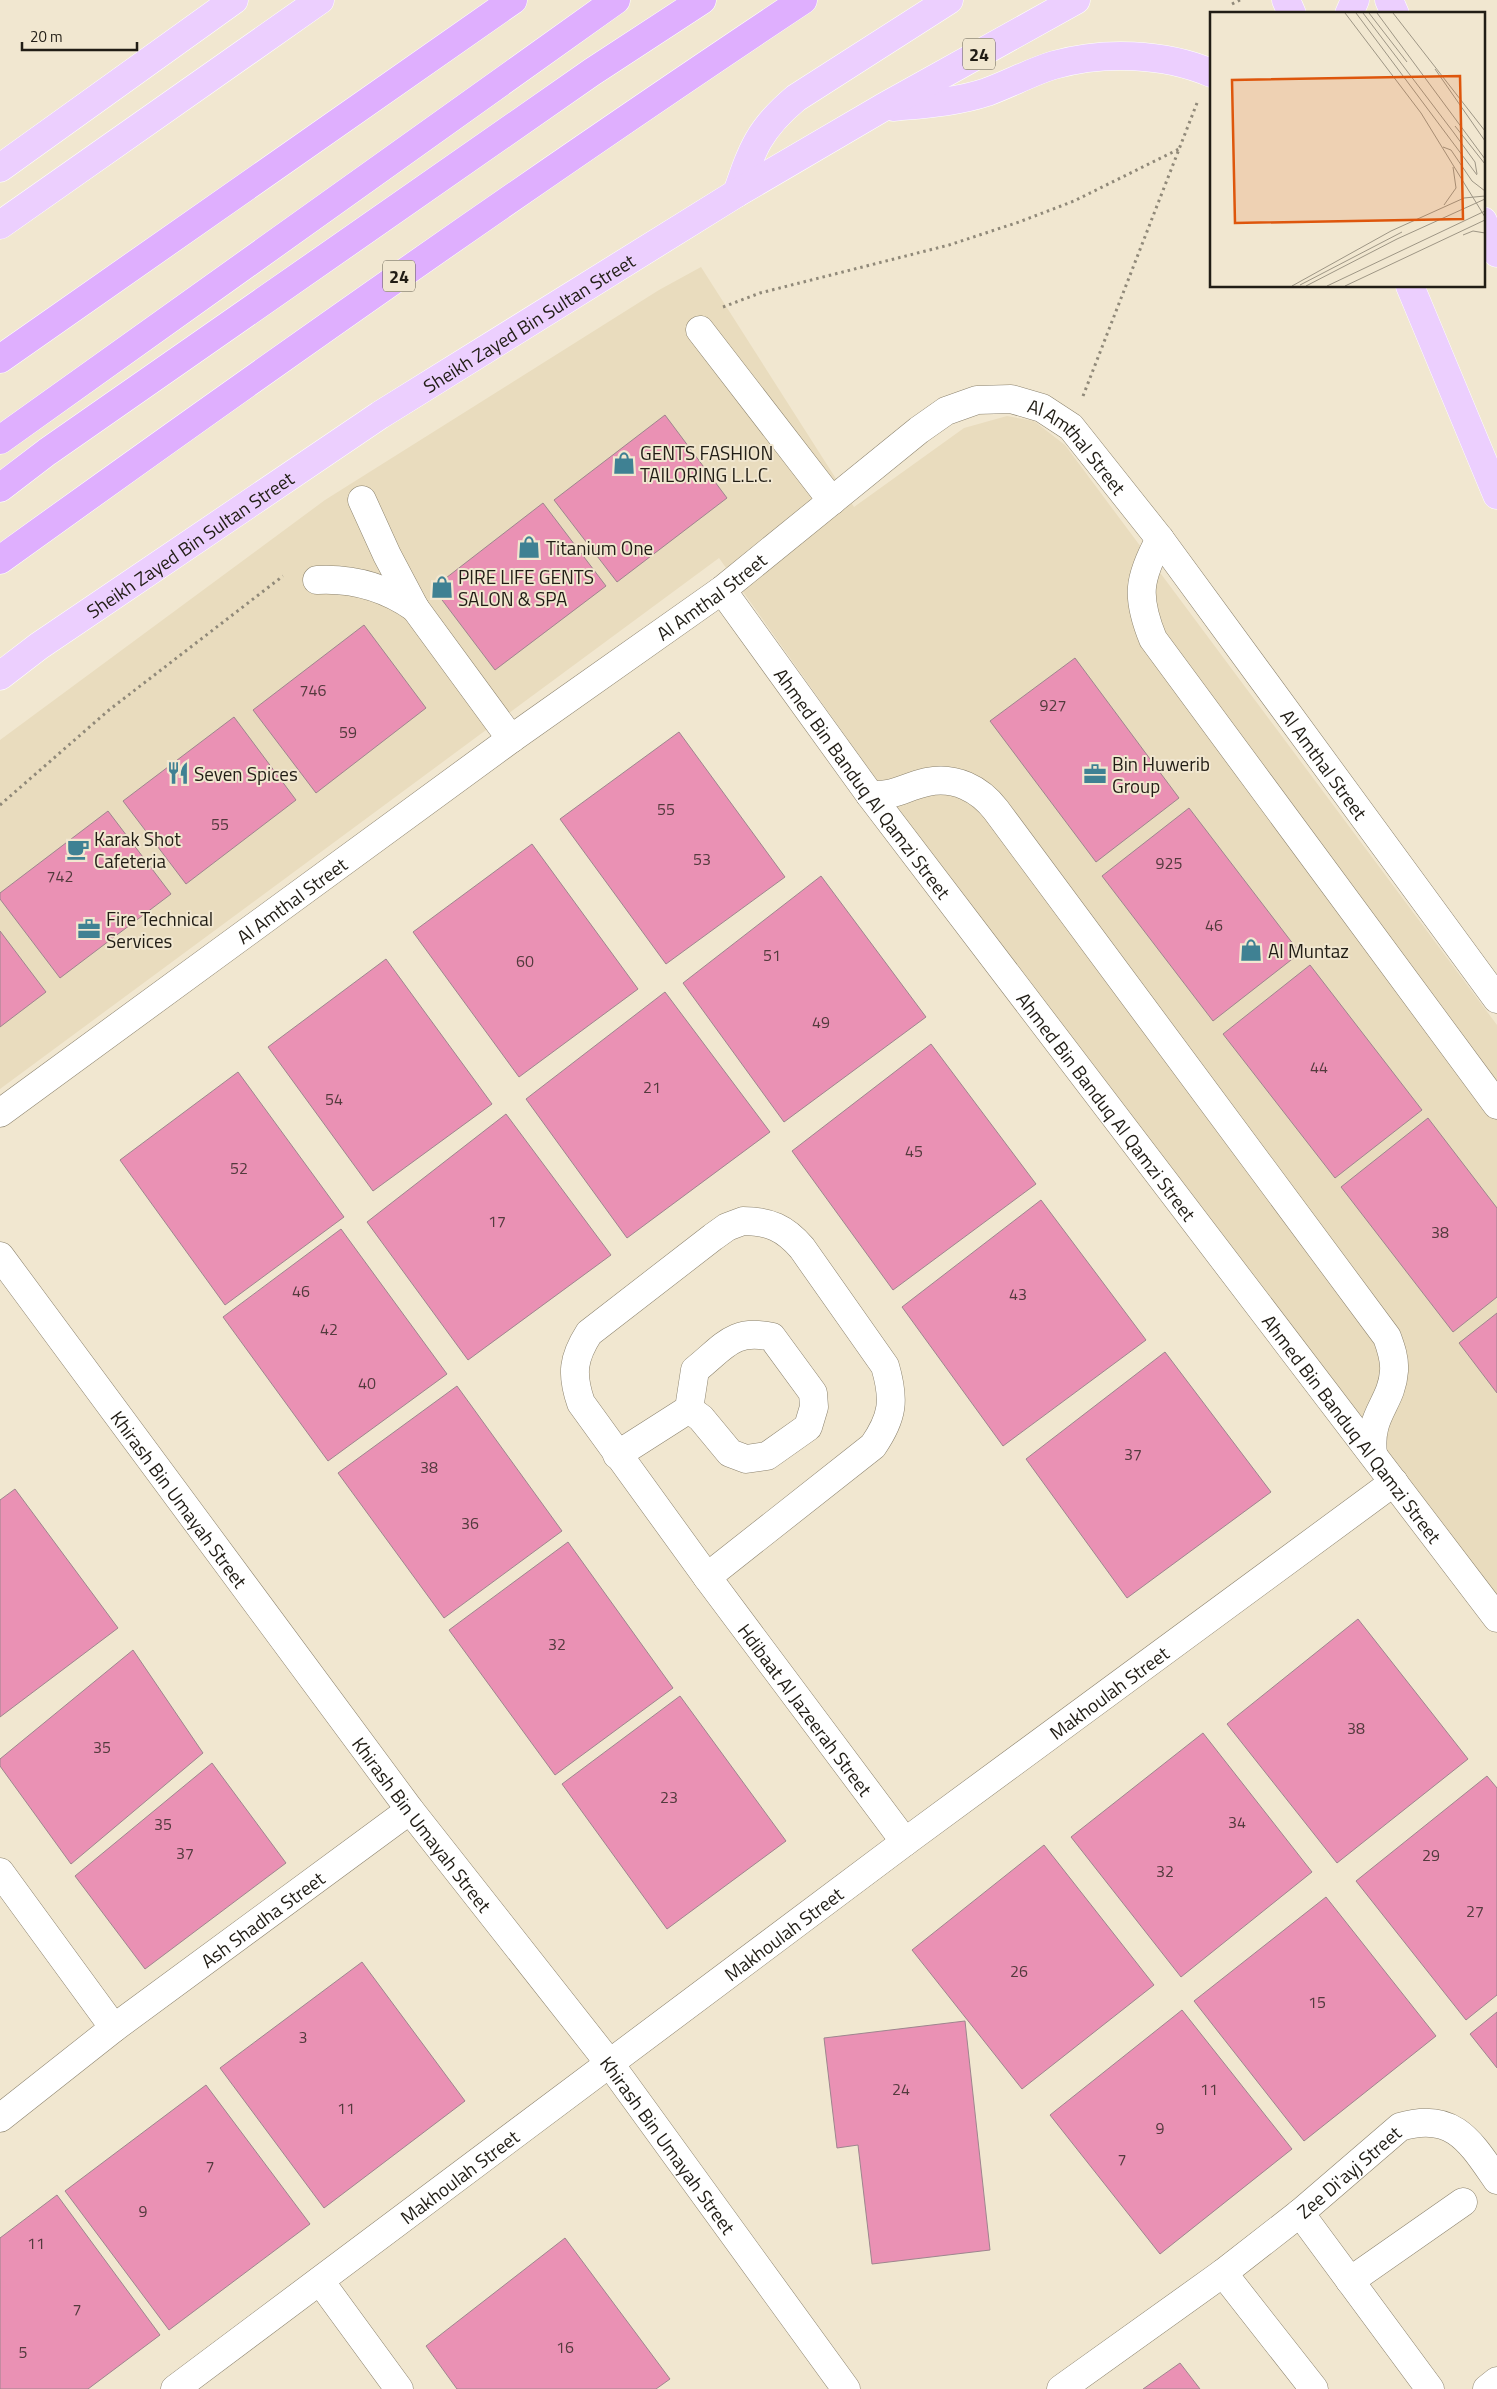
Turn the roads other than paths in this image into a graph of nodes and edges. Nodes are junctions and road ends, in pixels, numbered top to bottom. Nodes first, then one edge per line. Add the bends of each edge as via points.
1 (234, 0) edge
2 (320, 0) edge
3 (513, 0) edge
4 (616, 0) edge
5 (702, 0) edge
6 (803, 0) edge
7 (950, 0) edge
8 (1076, 0) edge
9 (1286, 0) edge
10 (1355, 0) edge
11 (1389, 0) edge
12 (1291, 12) edge
13 (1350, 12) edge
14 (1394, 12) edge
15 (1210, 73) edge
16 (882, 108) junction
17 (0, 168) edge
18 (737, 193) junction
19 (1484, 223) edge
20 (0, 225) edge
21 (1497, 253) edge
22 (1403, 288) edge
23 (1411, 288) edge
24 (1422, 318) junction
25 (700, 330) road end
26 (0, 359) edge
27 (0, 440) edge
28 (0, 488) edge
29 (1497, 495) edge
30 (362, 500) dead end
31 (832, 501) junction
32 (1160, 539) junction
33 (0, 560) edge
34 (317, 580) dead end
35 (722, 590) junction
36 (415, 608) junction
37 (0, 676) edge
38 (511, 739) junction
39 (870, 795) junction
40 (1497, 999) edge
41 (1497, 1105) edge
42 (0, 1113) edge
43 (0, 1256) edge
44 (689, 1409) junction
45 (1373, 1454) junction
46 (617, 1455) junction
47 (1394, 1482) junction
48 (707, 1577) junction
49 (1495, 1612) edge
50 (410, 1810) junction
51 (905, 1842) junction
52 (0, 1872) edge
53 (114, 2028) junction
54 (610, 2064) junction
55 (0, 2118) edge
56 (1497, 2180) edge
57 (1463, 2202) dead end
58 (1300, 2213) junction
59 (1223, 2273) junction
60 (320, 2281) junction
61 (1350, 2281) junction
62 (1497, 2381) edge
63 (175, 2389) edge
64 (399, 2389) edge
65 (846, 2389) edge
66 (1061, 2389) edge
67 (1314, 2389) edge
68 (1430, 2389) edge
69 (1487, 2389) edge

1 - 17 main road
2 - 20 main road
3 - 26 highway
4 - 27 highway
5 - 28 highway via 576,84
6 - 33 highway, 24 via 642,107 265,369
7 - 18 main road via 796,98 774,116 754,148
8 - 16 main road, Sheikh Zayed Bin Sultan Street / 24
9 - 12 main road
10 - 13 main road
11 - 14 main road
15 - 16 main road via 1173,62 1131,57 1094,58 1055,65 971,96
16 - 18 main road, Sheikh Zayed Bin Sultan Street / 24
18 - 37 main road, Sheikh Zayed Bin Sultan Street / 24 via 380,415 39,646
19 - 21 main road
22 - 24 main road
23 - 24 main road
24 - 29 main road
25 - 31 street
30 - 36 street
31 - 32 street, Al Amthal Street via 946,411 977,400 1010,399 1042,408 1071,427
31 - 35 street, Al Amthal Street
32 - 40 street, Al Amthal Street
32 - 41 street via 1145,566 1141,591 1144,616 1153,639
34 - 36 street via 335,579 369,585 386,590
35 - 38 street, Al Amthal Street
35 - 39 street, Ahmed Bin Banduq Al Qamzi Street
36 - 38 street
38 - 42 street, Al Amthal Street
39 - 45 street, Ahmed Bin Banduq Al Qamzi Street
39 - 45 street via 892,794 927,782 943,781 973,789 996,810 1387,1337 1393,1354 1394,1372 1390,1390 1372,1429
43 - 50 street, Khirash Bin Umayah Street
44 - 44 street via 701,1418 730,1453 746,1459 767,1456 808,1426 814,1407 813,1393 772,1337 755,1333 737,1336 695,1370
44 - 46 street
45 - 47 street, Ahmed Bin Banduq Al Qamzi Street
46 - 48 street, Hdibaat Al Jazeerah Street
46 - 48 street, Hdibaat Al Jazeerah Street via 581,1403 574,1386 574,1367 579,1349 590,1333 727,1227 743,1221 760,1221 777,1226 791,1236 885,1366 891,1386 892,1408 885,1429 873,1446
47 - 49 street, Ahmed Bin Banduq Al Qamzi Street
47 - 51 street, Makhoulah Street
48 - 51 street, Hdibaat Al Jazeerah Street
50 - 53 street, Ash Shadha Street
50 - 54 street, Khirash Bin Umayah Street
51 - 54 street, Makhoulah Street
52 - 53 street
53 - 55 street, Ash Shadha Street
54 - 60 street, Makhoulah Street
54 - 65 street, Khirash Bin Umayah Street
56 - 58 street, Zee Di'ayj Street via 1466,2137 1452,2127 1435,2122 1417,2122 1400,2127
57 - 61 street
58 - 59 street, Zee Di'ayj Street
58 - 61 street
59 - 66 street, Zee Di'ayj Street
59 - 67 street
60 - 63 street, Makhoulah Street
60 - 64 street
61 - 68 street
62 - 69 street

